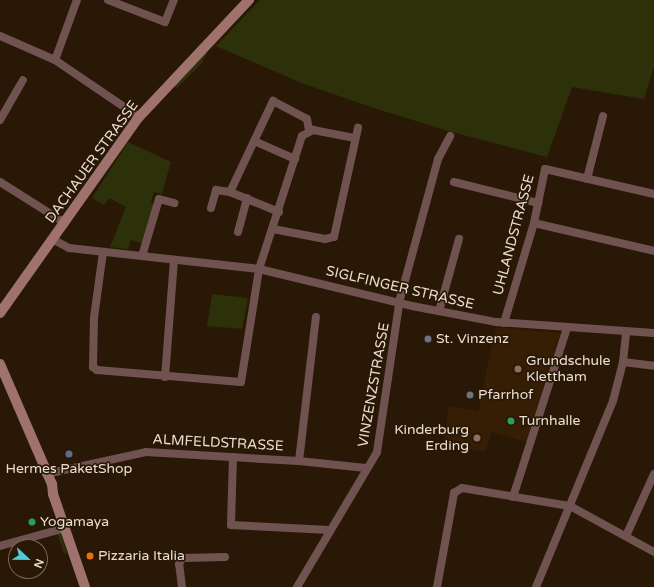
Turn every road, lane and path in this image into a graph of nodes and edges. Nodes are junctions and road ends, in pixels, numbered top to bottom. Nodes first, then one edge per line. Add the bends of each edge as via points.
1 (77, 0) edge
2 (108, 0) edge
3 (174, 0) edge
4 (249, 0) edge
5 (0, 36) edge
6 (55, 60) junction
7 (24, 80) dead end
8 (603, 116) dead end
9 (139, 117) junction
10 (0, 120) edge
11 (358, 128) dead end
12 (309, 130) junction
13 (450, 136) dead end
14 (355, 138) junction
15 (254, 141) junction
16 (295, 159) junction
17 (587, 179) junction
18 (0, 182) edge
19 (454, 182) dead end
20 (230, 192) junction
21 (654, 194) edge
22 (247, 198) junction
23 (538, 202) junction
24 (174, 203) dead end
25 (211, 208) dead end
26 (279, 212) junction
27 (65, 223) junction
28 (534, 223) junction
29 (273, 229) junction
30 (238, 232) dead end
31 (459, 239) dead end
32 (54, 240) junction
33 (654, 251) edge
34 (103, 252) junction
35 (142, 256) junction
36 (174, 260) junction
37 (259, 270) junction
38 (400, 303) junction
39 (439, 311) junction
40 (0, 313) edge
41 (316, 317) dead end
42 (504, 323) junction
43 (567, 328) junction
44 (626, 333) junction
45 (654, 334) edge
46 (623, 362) junction
47 (0, 364) edge
48 (654, 366) edge
49 (165, 376) junction
50 (233, 457) junction
51 (299, 461) junction
52 (366, 468) junction
53 (46, 474) junction
54 (654, 474) edge
55 (513, 497) junction
56 (570, 506) junction
57 (65, 528) junction
58 (329, 530) junction
59 (626, 536) junction
60 (0, 546) edge
61 (654, 552) edge
62 (225, 557) dead end
63 (85, 587) edge
64 (182, 587) edge
65 (297, 587) edge
66 (437, 587) edge
67 (536, 587) edge

1 - 6 street
2 - 3 street via 165,22
4 - 9 street, DACHAUER STRASSE
5 - 6 street
6 - 9 street
7 - 10 street
8 - 17 street
9 - 27 street, DACHAUER STRASSE
11 - 14 street
12 - 14 street
12 - 15 street via 307,119 273,101
12 - 16 street via 302,136
13 - 38 street, VINZENZSTRASSE via 438,159
14 - 29 street via 334,237 325,239
15 - 16 street
15 - 20 street
16 - 26 street
17 - 21 street, UHLANDSTRASSE
17 - 23 street, UHLANDSTRASSE via 545,169
18 - 27 street
19 - 23 street
20 - 22 street
20 - 25 street via 216,190
22 - 26 street
22 - 30 street
23 - 28 street, UHLANDSTRASSE
24 - 35 street via 159,199
26 - 29 street
27 - 32 street, DACHAUER STRASSE
28 - 33 street
28 - 42 street, UHLANDSTRASSE
29 - 37 street
31 - 39 street
32 - 34 street, SIGLFINGER STRASSE via 69,248
32 - 40 street, DACHAUER STRASSE
34 - 35 street, SIGLFINGER STRASSE
34 - 49 street via 94,318 93,367 97,370
35 - 36 street, SIGLFINGER STRASSE
36 - 37 street, SIGLFINGER STRASSE
36 - 49 street
37 - 38 street, SIGLFINGER STRASSE
37 - 49 street via 241,382
38 - 39 street, SIGLFINGER STRASSE
38 - 52 street, VINZENZSTRASSE via 377,452 372,464
39 - 42 street, SIGLFINGER STRASSE
41 - 51 street
42 - 43 street, SIGLFINGER STRASSE
43 - 44 street, SIGLFINGER STRASSE
43 - 55 street via 545,404
44 - 45 street, SIGLFINGER STRASSE
44 - 46 street
46 - 48 street
46 - 56 street via 613,401
47 - 53 street
50 - 51 street, ALMFELDSTRASSE
50 - 53 street, ALMFELDSTRASSE via 146,452
50 - 58 street via 231,525
51 - 52 street, ALMFELDSTRASSE
52 - 58 street, VINZENZSTRASSE
53 - 57 street
54 - 59 street
55 - 56 street
55 - 66 street via 458,489 454,493
56 - 59 street
56 - 67 street
57 - 60 street
57 - 63 street
58 - 65 street, VINZENZSTRASSE
59 - 61 street
62 - 64 street via 182,558 179,562

